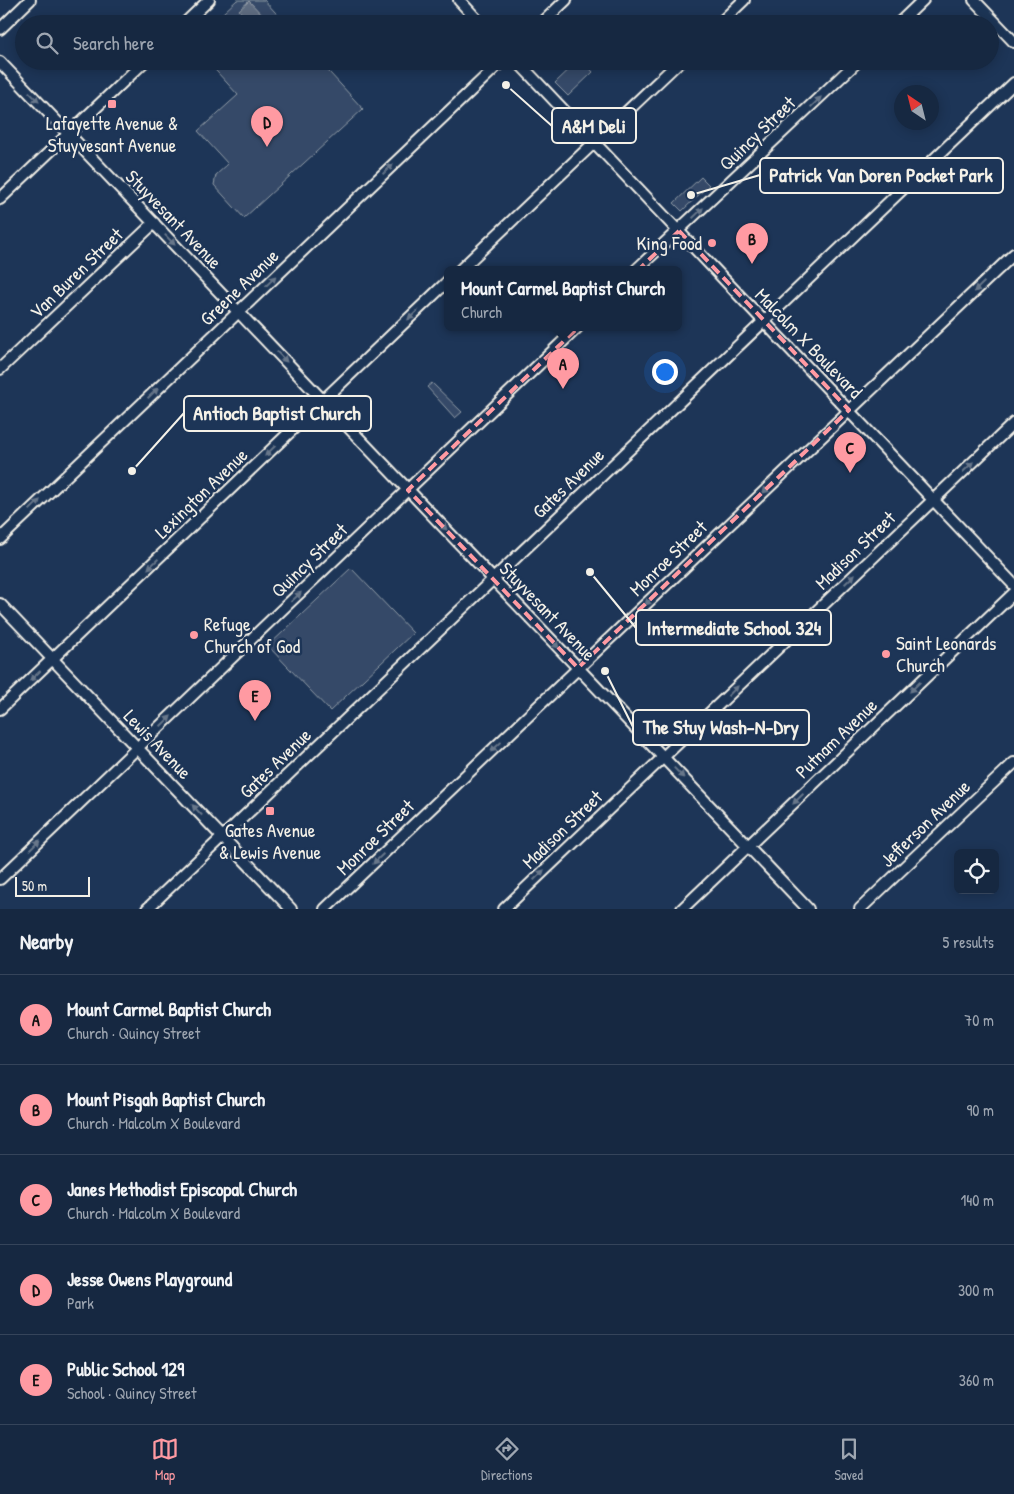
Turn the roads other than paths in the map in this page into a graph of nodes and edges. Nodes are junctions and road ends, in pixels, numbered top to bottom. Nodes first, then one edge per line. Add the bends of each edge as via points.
1 (30, 0) edge
2 (209, 0) edge
3 (459, 0) edge
4 (566, 0) edge
5 (744, 0) edge
6 (923, 0) edge
7 (974, 0) edge
8 (193, 15) edge
9 (473, 15) edge
10 (550, 15) edge
11 (728, 15) edge
12 (907, 15) edge
13 (988, 15) edge
14 (999, 26) edge
15 (0, 29) edge
16 (1014, 42) edge
17 (0, 62) edge
18 (134, 70) edge
19 (493, 70) edge
20 (525, 70) edge
21 (671, 70) edge
22 (849, 70) edge
23 (1014, 83) edge
24 (68, 133) junction
25 (594, 143) junction
26 (0, 199) edge
27 (154, 223) junction
28 (679, 231) junction
29 (1014, 254) edge
30 (464, 266) edge
31 (640, 266) edge
32 (444, 285) edge
33 (238, 312) junction
34 (764, 321) junction
35 (574, 331) edge
36 (0, 369) edge
37 (323, 400) junction
38 (849, 410) junction
39 (1014, 423) edge
40 (408, 490) junction
41 (934, 499) junction
42 (0, 539) edge
43 (493, 578) junction
44 (1014, 585) edge
45 (1014, 593) edge
46 (0, 604) edge
47 (53, 659) junction
48 (578, 668) junction
49 (0, 709) edge
50 (138, 748) junction
51 (663, 757) junction
52 (1014, 763) edge
53 (222, 837) junction
54 (748, 846) junction
55 (0, 879) edge
56 (147, 909) edge
57 (291, 909) edge
58 (325, 909) edge
59 (504, 909) edge
60 (682, 909) edge
61 (808, 909) edge
62 (860, 909) edge

1 - 15 street
2 - 8 street
3 - 9 street
4 - 10 street
5 - 11 street
6 - 12 street
7 - 13 street
14 - 16 street
17 -> 24 street, Stuyvesant Avenue
18 - 24 street
33 -> 19 street, Greene Avenue
20 - 25 street, Malcolm X Boulevard
21 - 25 street
28 -> 22 street, Quincy Street
23 - 34 street, Gates Avenue
24 - 26 street
24 - 27 street, Stuyvesant Avenue
25 - 28 street, Malcolm X Boulevard
25 - 30 street
27 -> 33 street, Stuyvesant Avenue
27 - 36 street, Van Buren Street
28 - 31 street, Quincy Street
28 - 34 street, Malcolm X Boulevard
29 -> 38 street, Monroe Street
32 -> 37 street, Lexington Avenue
33 -> 37 street, Stuyvesant Avenue
42 -> 33 street, Greene Avenue
34 - 38 street, Malcolm X Boulevard
34 - 43 street, Gates Avenue
35 - 40 street, Quincy Street
37 - 40 street, Stuyvesant Avenue
37 -> 47 street, Lexington Avenue
38 - 41 street, Malcolm X Boulevard
38 -> 48 street, Monroe Street
41 -> 39 street, Madison Street
40 -> 43 street, Stuyvesant Avenue
50 -> 40 street, Quincy Street
41 - 44 street, Malcolm X Boulevard
51 -> 41 street, Madison Street
43 -> 48 street, Stuyvesant Avenue
43 - 53 street, Gates Avenue
45 -> 54 street, Putnam Avenue
46 - 47 street, Lewis Avenue
47 -> 49 street, Lexington Avenue
47 - 50 street, Lewis Avenue
48 - 51 street, Stuyvesant Avenue
48 -> 58 street, Monroe Street
53 -> 50 street, Lewis Avenue
55 -> 50 street, Quincy Street
51 -> 54 street, Stuyvesant Avenue
59 -> 51 street, Madison Street
52 - 62 street, Jefferson Avenue
53 - 56 street, Gates Avenue
53 - 57 street, Lewis Avenue
54 - 60 street, Putnam Avenue
54 - 61 street, Stuyvesant Avenue

